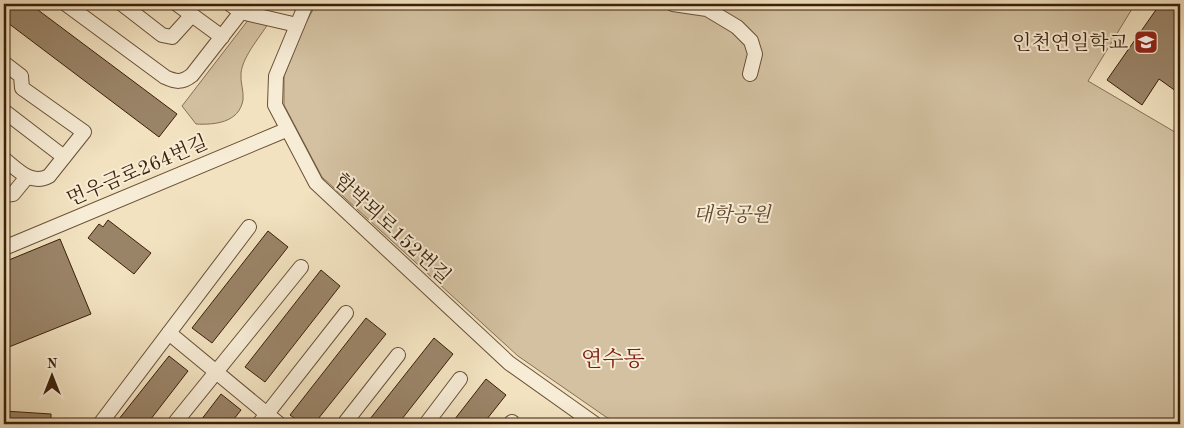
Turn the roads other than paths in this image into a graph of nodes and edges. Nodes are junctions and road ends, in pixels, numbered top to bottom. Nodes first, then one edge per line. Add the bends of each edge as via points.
1 (66, 4) edge
2 (122, 4) edge
3 (177, 4) edge
4 (230, 4) edge
5 (306, 4) edge
6 (673, 4) edge
7 (241, 12) junction
8 (192, 15) junction
9 (297, 25) junction
10 (222, 37) junction
11 (4, 63) edge
12 (750, 74) dead end
13 (4, 111) edge
14 (286, 130) junction
15 (64, 157) junction
16 (4, 159) edge
17 (26, 177) junction
18 (4, 195) edge
19 (249, 227) dead end
20 (4, 248) edge
21 (301, 267) dead end
22 (346, 313) dead end
23 (169, 333) junction
24 (398, 355) dead end
25 (216, 373) junction
26 (460, 379) dead end
27 (263, 419) edge
28 (100, 424) edge
29 (174, 424) edge
30 (279, 424) edge
31 (344, 424) edge
32 (426, 424) edge
33 (594, 424) edge

1 - 10 street via 175,82 184,81 192,75
2 - 8 street via 162,35 172,37
3 - 8 street
4 - 7 street
5 - 9 street, 함박뫼로152번길
6 - 12 street via 707,9 737,27 751,41 755,54
7 - 9 street
7 - 10 street
8 - 10 street
9 - 14 street, 함박뫼로152번길 via 276,76 275,106
11 - 15 street via 21,76 22,88 84,132
13 - 15 street
14 - 20 street, 먼우금로264번길
14 - 33 street, 함박뫼로152번길 via 316,182 509,363
15 - 17 street via 43,179
16 - 17 street
17 - 18 street via 13,194
19 - 23 street
21 - 25 street
22 - 27 street
23 - 25 street
23 - 28 street
24 - 31 street
25 - 27 street
25 - 29 street
26 - 32 street
27 - 30 street

